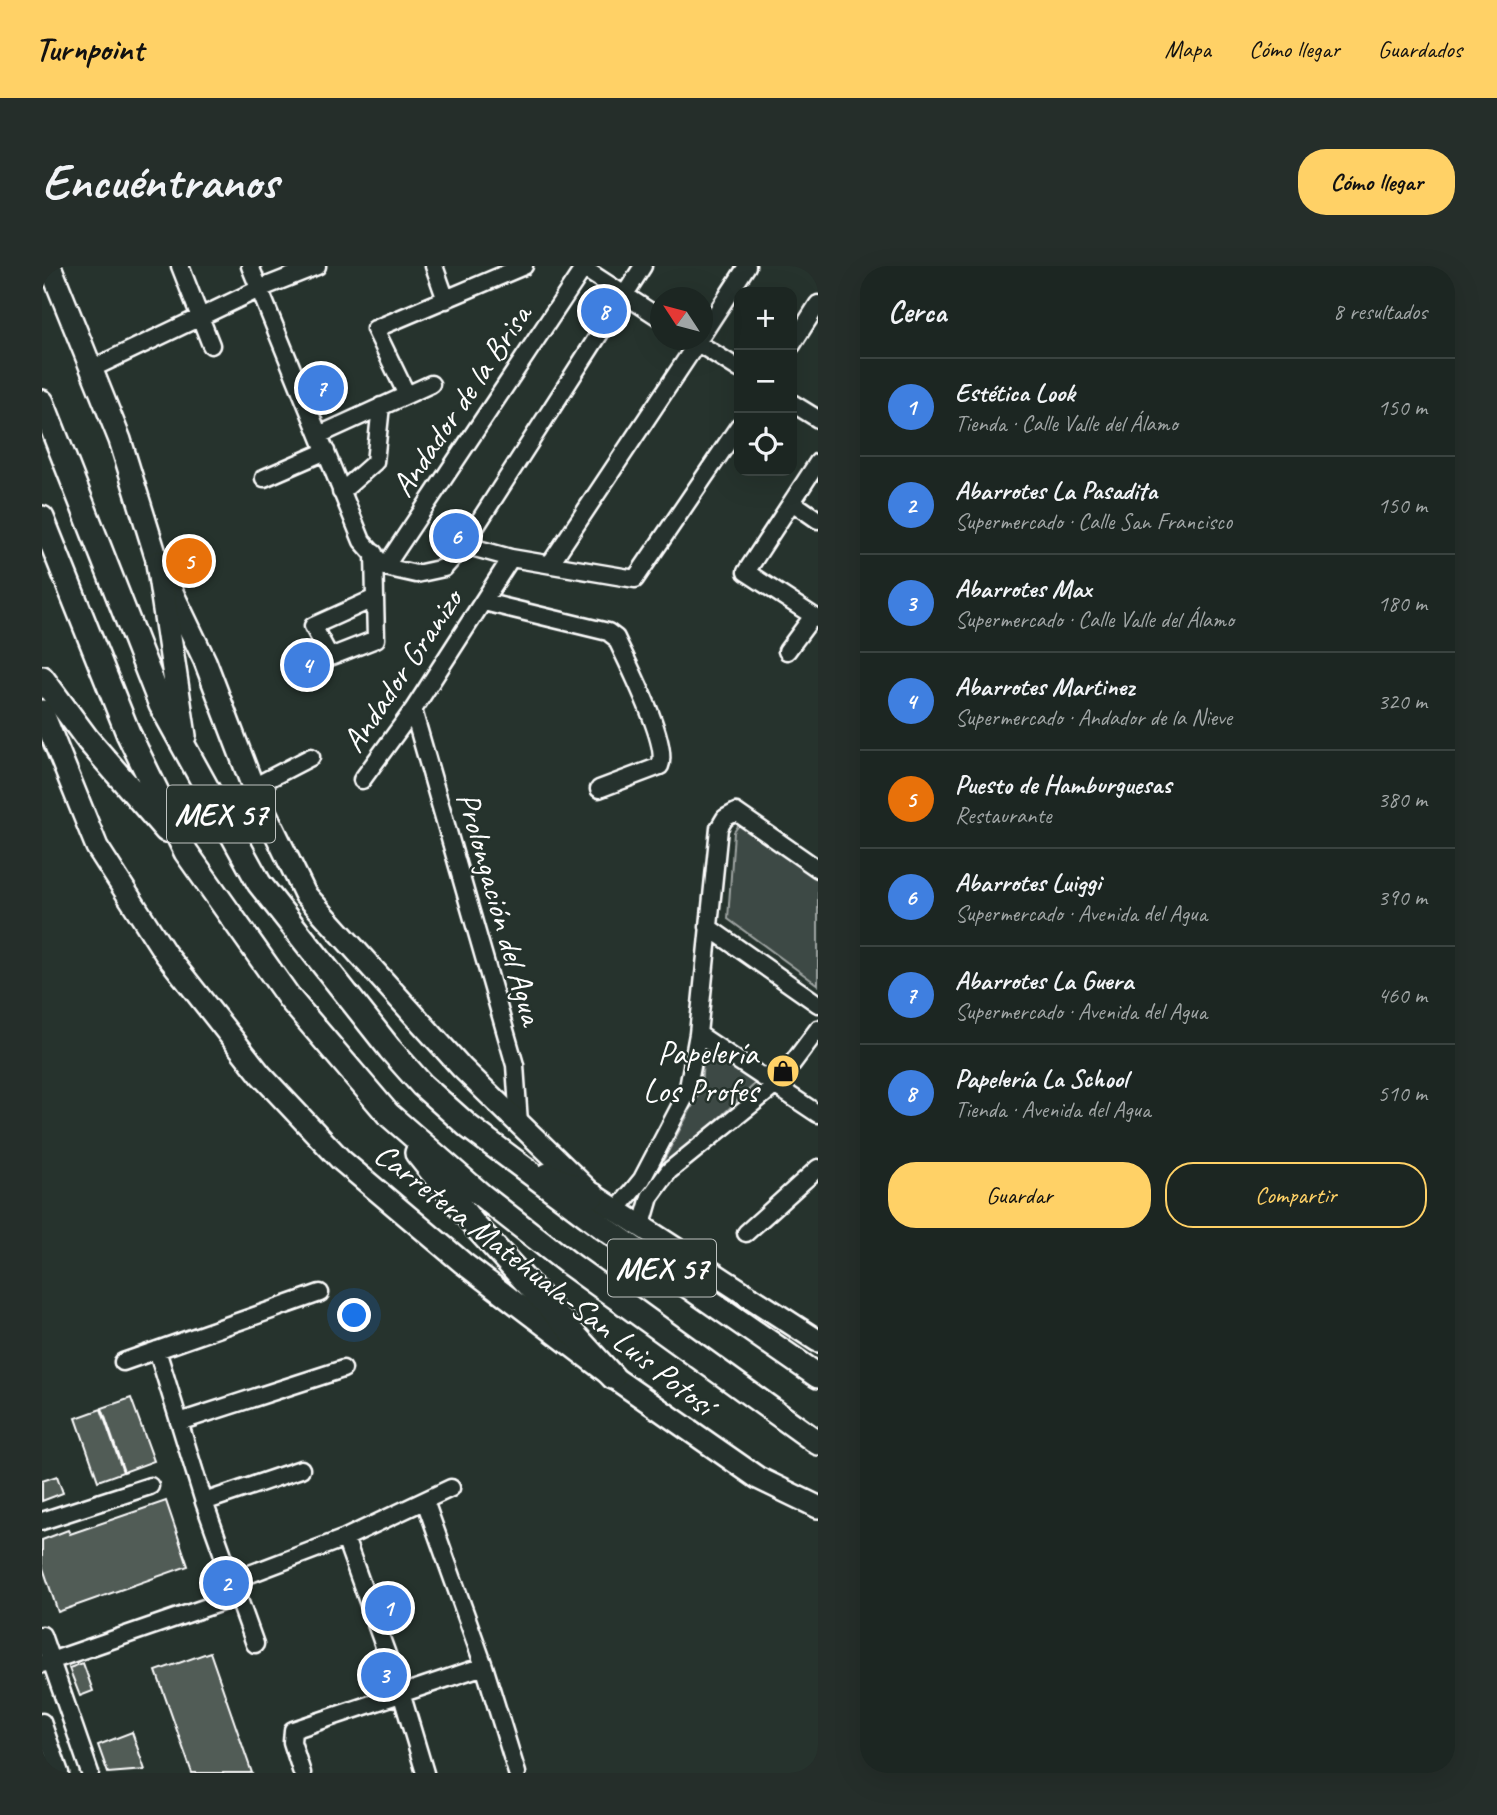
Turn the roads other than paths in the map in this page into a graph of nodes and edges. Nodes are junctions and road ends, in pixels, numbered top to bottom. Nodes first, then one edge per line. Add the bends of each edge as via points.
1 (50, 266) edge
2 (180, 266) edge
3 (250, 266) edge
4 (317, 266) edge
5 (433, 266) edge
6 (523, 266) edge
7 (643, 266) edge
8 (747, 266) edge
9 (583, 267) edge
10 (259, 289) junction
11 (625, 295) junction
12 (446, 300) junction
13 (818, 304) edge
14 (650, 311) edge
15 (201, 316) junction
16 (713, 317) edge
17 (797, 337) edge
18 (211, 345) dead end
19 (691, 350) edge
20 (713, 350) edge
21 (734, 365) edge
22 (91, 369) junction
23 (432, 384) dead end
24 (407, 395) junction
25 (42, 402) edge
26 (381, 406) junction
27 (797, 406) edge
28 (818, 419) edge
29 (734, 434) edge
30 (319, 435) junction
31 (326, 451) junction
32 (818, 462) edge
33 (264, 478) dead end
34 (341, 492) junction
35 (792, 502) junction
36 (42, 518) edge
37 (818, 520) edge
38 (464, 545) junction
39 (374, 553) junction
40 (511, 558) junction
41 (158, 563) junction
42 (550, 564) junction
43 (385, 567) junction
44 (374, 598) junction
45 (484, 601) junction
46 (815, 617) edge
47 (787, 650) dead end
48 (42, 678) edge
49 (413, 710) junction
50 (42, 711) edge
51 (186, 750) junction
52 (311, 757) dead end
53 (362, 780) dead end
54 (253, 787) junction
55 (599, 789) dead end
56 (186, 852) junction
57 (818, 869) edge
58 (708, 927) junction
59 (818, 1004) edge
60 (818, 1029) edge
61 (698, 1034) junction
62 (777, 1084) junction
63 (388, 1114) junction
64 (818, 1114) edge
65 (519, 1123) junction
66 (508, 1157) junction
67 (818, 1168) edge
68 (593, 1195) junction
69 (616, 1211) junction
70 (641, 1228) junction
71 (746, 1233) dead end
72 (320, 1293) dead end
73 (818, 1341) edge
74 (157, 1350) junction
75 (123, 1362) dead end
76 (343, 1369) dead end
77 (818, 1376) edge
78 (614, 1377) junction
79 (179, 1422) junction
80 (818, 1443) edge
81 (301, 1469) dead end
82 (150, 1486) dead end
83 (451, 1488) dead end
84 (425, 1501) junction
85 (204, 1502) junction
86 (818, 1507) edge
87 (42, 1521) edge
88 (345, 1538) junction
89 (234, 1580) junction
90 (239, 1596) junction
91 (42, 1635) edge
92 (255, 1644) dead end
93 (47, 1663) edge
94 (484, 1666) junction
95 (402, 1696) junction
96 (72, 1719) junction
97 (43, 1725) edge
98 (60, 1773) edge
99 (90, 1773) edge
100 (302, 1773) edge
101 (425, 1773) edge
102 (517, 1773) edge

1 - 22 main road
2 - 15 street
3 - 10 street
4 - 10 street
5 - 12 street
6 - 12 street
7 - 11 street
8 - 16 street
9 - 11 street
9 - 43 street, Andador de la Brisa
10 - 15 street
10 - 30 street
11 - 14 street
11 - 38 street
12 - 24 street via 375,329
13 - 17 street
15 - 18 street
15 - 22 street
19 - 42 street
20 - 21 street
22 - 41 main road via 120,440
23 - 24 street
24 - 26 street
25 - 51 highway, MEX 57 via 161,705
26 - 30 street
26 - 34 street via 375,462
27 - 28 street
29 - 42 street via 640,576 631,580
30 - 31 street
31 - 33 street
31 - 34 street
32 - 35 street
34 - 39 street via 362,541
35 - 37 street
35 - 46 street via 746,572
36 - 56 highway, MEX 57 via 128,733
38 - 40 street
38 - 43 street via 444,568 416,574
39 - 43 street
39 - 44 street
40 - 42 street
40 - 45 street, Andador Granizo
41 - 51 highway
41 - 54 main road via 205,661
44 - 44 street via 313,626 330,657 376,639
45 - 49 street, Andador Granizo
45 - 55 street via 608,632 615,638 646,702 663,757 660,766
46 - 47 street
48 - 56 highway via 88,740
49 - 53 street, Andador Granizo
49 - 65 street, Prolongación del Agua via 515,1065
50 - 78 main road, Carretera Matehuala-San Luis Potosí via 97,847 165,953 261,1074 341,1160 463,1263
51 - 66 highway, MEX 57 via 260,883 350,1000 422,1085
52 - 54 street
54 - 65 main road via 305,894 462,1068
56 - 63 highway, MEX 57 via 290,999
57 - 58 street via 736,812 719,828
58 - 59 street
58 - 61 street
60 - 62 street
61 - 62 street
61 - 69 street via 687,1093 635,1191
62 - 64 street
62 - 70 street via 669,1171 650,1197
63 - 78 highway via 476,1227
63 - 80 highway, MEX 57 via 567,1262
65 - 68 main road
66 - 68 highway
66 - 77 highway, MEX 57
67 - 71 street
68 - 69 main road
69 - 70 main road
70 - 73 main road
72 - 74 street
74 - 75 street
74 - 79 street
76 - 79 street
78 - 86 main road, Carretera Matehuala-San Luis Potosí via 758,1478
79 - 85 street
81 - 85 street
82 - 87 street
83 - 84 street
84 - 88 street
84 - 94 street
85 - 89 street
88 - 89 street
88 - 95 street
89 - 90 street
90 - 92 street
90 - 93 street
91 - 93 street
93 - 96 street
94 - 95 street
94 - 102 street
95 - 100 street via 293,1730
95 - 101 street
96 - 97 street
96 - 99 street
97 - 98 street

